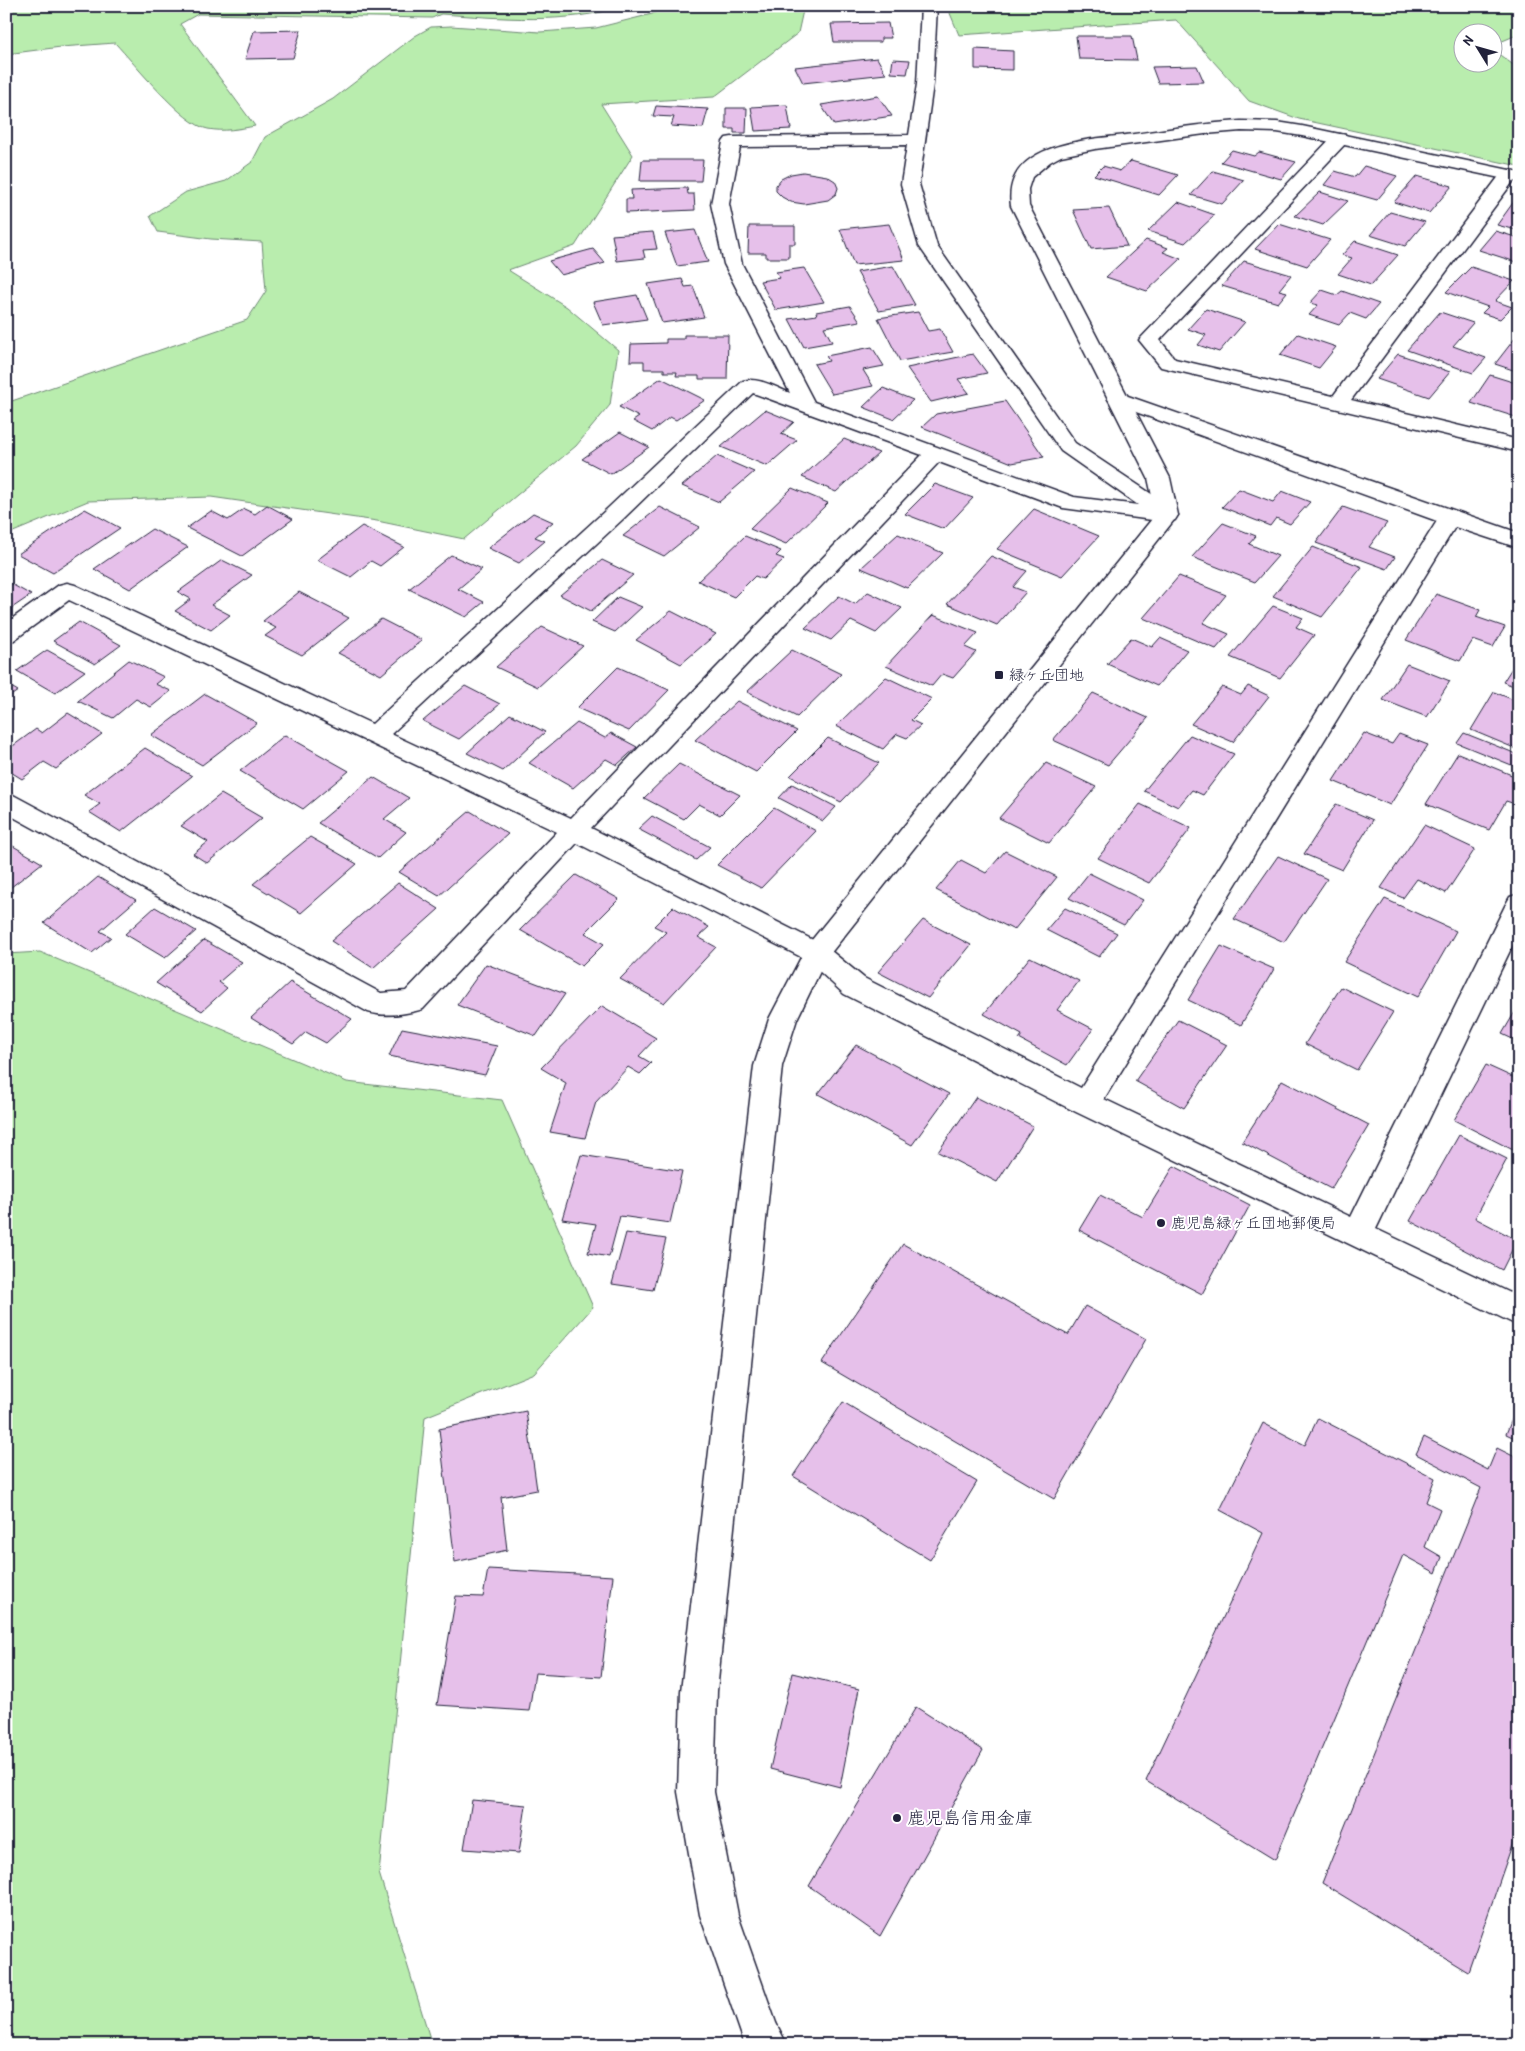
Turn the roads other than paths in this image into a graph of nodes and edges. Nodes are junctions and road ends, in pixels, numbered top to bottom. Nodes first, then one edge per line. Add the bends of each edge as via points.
1 (929, 6) edge
2 (1340, 139) junction
3 (916, 140) junction
4 (1514, 176) edge
5 (1118, 399) junction
6 (1338, 403) junction
7 (808, 406) junction
8 (1519, 446) edge
9 (935, 454) junction
10 (1167, 515) junction
11 (1450, 518) junction
12 (1519, 541) edge
13 (6, 635) edge
14 (375, 735) junction
15 (9, 808) edge
16 (574, 830) junction
17 (1519, 904) edge
18 (816, 953) junction
19 (1086, 1104) junction
20 (1358, 1234) junction
21 (1519, 1312) edge
22 (767, 2045) edge

1 - 3 street via 925,84
2 - 4 street
2 - 5 street via 1277,127 1212,127 1073,148 1032,166 1017,192 1020,206
2 - 6 street via 1150,340 1168,364
3 - 7 street via 732,142 720,204 733,264
3 - 10 street via 910,184 928,246 1068,447
4 - 6 street
5 - 10 street via 1159,478
5 - 11 street
6 - 8 street
7 - 9 street
7 - 14 street via 750,385
9 - 10 street via 1071,503
9 - 16 street
10 - 18 street
11 - 12 street
11 - 19 street
13 - 14 street via 67,590
14 - 16 street
15 - 16 street via 378,1004 413,1001
16 - 18 street
17 - 20 street
18 - 19 street via 854,986
18 - 22 street via 783,1018 768,1066 699,1691 696,1792 719,1915
19 - 20 street
20 - 21 street

